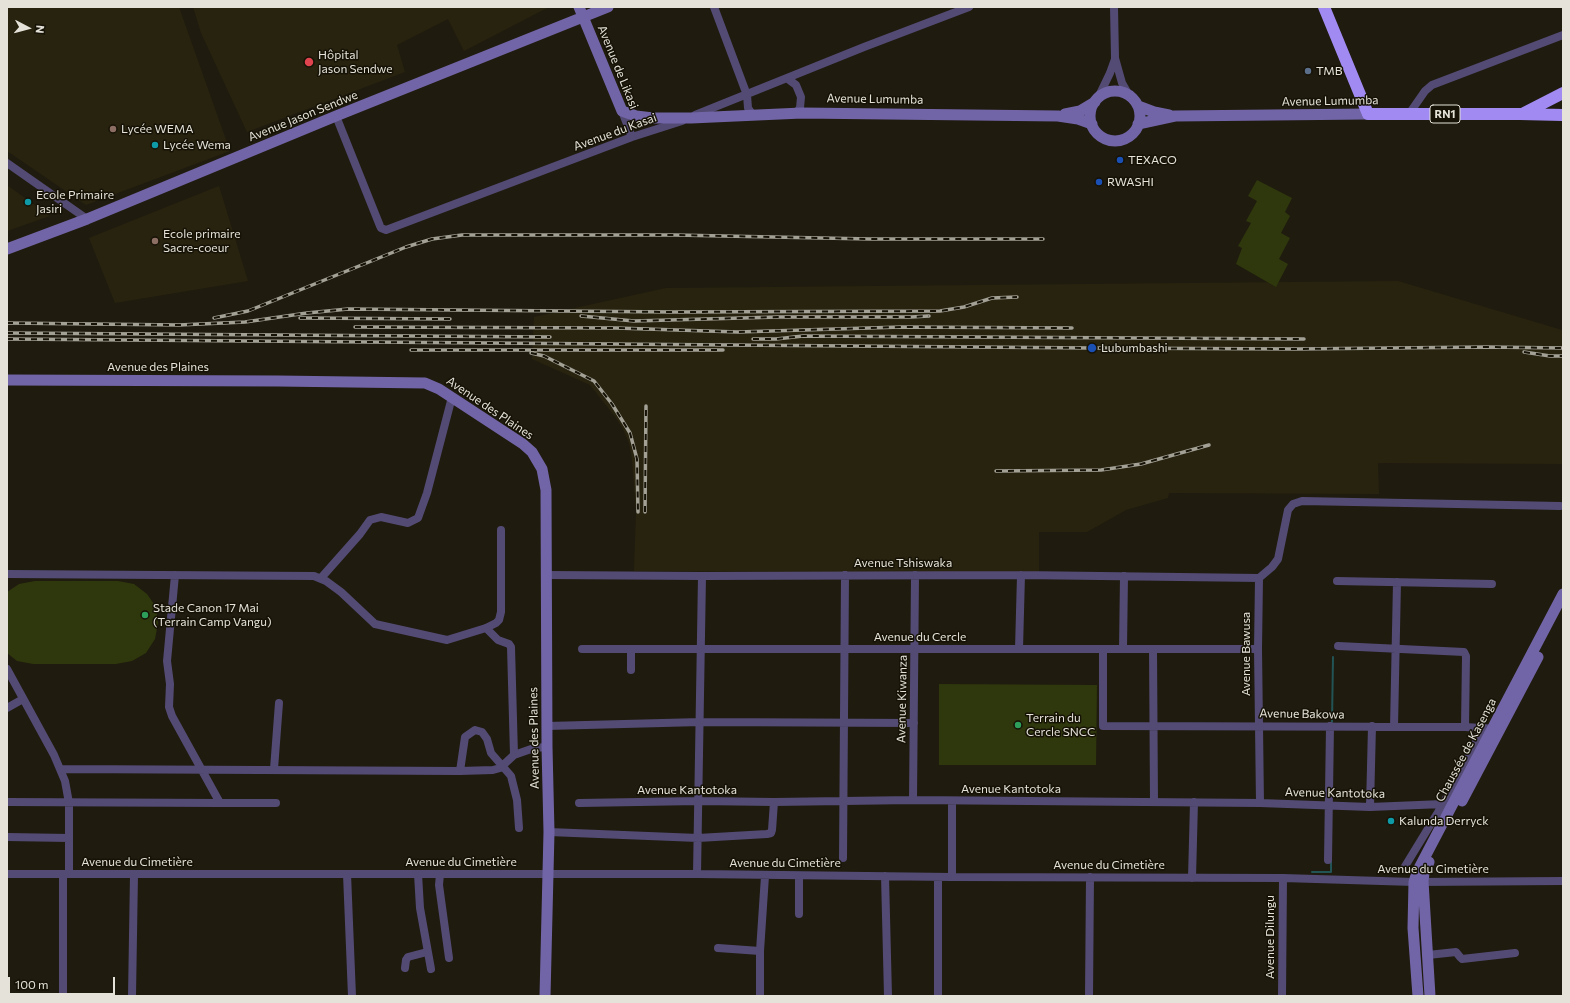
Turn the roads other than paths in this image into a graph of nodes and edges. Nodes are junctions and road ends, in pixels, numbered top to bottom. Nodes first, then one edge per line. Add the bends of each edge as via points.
1 (608, 7) edge
2 (714, 7) edge
3 (969, 7) edge
4 (1114, 7) edge
5 (1324, 7) edge
6 (581, 12) edge
7 (1563, 35) edge
8 (1115, 58) junction
9 (788, 79) junction
10 (1563, 93) edge
11 (748, 95) junction
12 (1129, 95) junction
13 (1096, 100) junction
14 (1138, 106) junction
15 (622, 111) junction
16 (796, 113) junction
17 (752, 114) junction
18 (1368, 114) junction
19 (1409, 114) junction
20 (1523, 114) junction
21 (1563, 115) edge
22 (336, 116) junction
23 (1058, 116) junction
24 (1175, 116) junction
25 (691, 118) junction
26 (1092, 124) junction
27 (1138, 124) junction
28 (632, 137) junction
29 (7, 163) edge
30 (87, 218) junction
31 (7, 249) edge
32 (7, 380) edge
33 (452, 397) junction
34 (1560, 506) dead end
35 (501, 530) dead end
36 (7, 574) edge
37 (174, 575) junction
38 (547, 575) junction
39 (915, 575) junction
40 (1021, 575) junction
41 (702, 576) junction
42 (845, 576) junction
43 (1124, 576) junction
44 (321, 578) junction
45 (1259, 578) junction
46 (1337, 581) dead end
47 (1397, 582) junction
48 (1492, 584) dead end
49 (1563, 594) edge
50 (1563, 610) edge
51 (486, 628) junction
52 (1338, 646) dead end
53 (631, 648) junction
54 (702, 648) junction
55 (845, 648) junction
56 (1396, 648) junction
57 (582, 649) dead end
58 (914, 649) junction
59 (1019, 649) junction
60 (1104, 649) junction
61 (1123, 649) junction
62 (1153, 649) junction
63 (1258, 649) junction
64 (631, 670) dead end
65 (8, 675) edge
66 (23, 699) junction
67 (279, 703) dead end
68 (7, 708) edge
69 (701, 722) junction
70 (914, 723) junction
71 (844, 724) junction
72 (1259, 725) junction
73 (547, 726) junction
74 (1153, 726) junction
75 (1330, 726) junction
76 (1372, 726) junction
77 (1394, 727) junction
78 (1465, 727) junction
79 (1491, 728) junction
80 (547, 747) junction
81 (514, 755) junction
82 (502, 765) junction
83 (61, 769) junction
84 (201, 769) junction
85 (274, 769) junction
86 (460, 771) junction
87 (913, 800) junction
88 (699, 801) junction
89 (952, 801) junction
90 (7, 802) edge
91 (774, 802) junction
92 (843, 802) junction
93 (1154, 802) junction
94 (1194, 802) junction
95 (69, 803) junction
96 (220, 803) junction
97 (276, 803) dead end
98 (579, 803) dead end
99 (1260, 803) junction
100 (1442, 804) junction
101 (1328, 806) junction
102 (1370, 807) junction
103 (519, 828) dead end
104 (549, 832) junction
105 (7, 837) edge
106 (69, 838) junction
107 (698, 838) junction
108 (843, 858) dead end
109 (1328, 860) dead end
110 (1404, 868) dead end
111 (7, 874) edge
112 (66, 874) junction
113 (134, 874) junction
114 (347, 874) junction
115 (418, 874) junction
116 (440, 874) junction
117 (548, 874) junction
118 (697, 874) junction
119 (765, 876) junction
120 (799, 876) junction
121 (885, 876) junction
122 (938, 877) junction
123 (952, 877) junction
124 (1090, 877) junction
125 (1192, 878) junction
126 (1283, 878) junction
127 (1563, 881) edge
128 (1419, 882) junction
129 (799, 914) dead end
130 (718, 948) dead end
131 (760, 951) junction
132 (427, 952) junction
133 (1514, 953) dead end
134 (1428, 955) junction
135 (449, 958) dead end
136 (406, 968) dead end
137 (431, 969) dead end
138 (63, 996) edge
139 (132, 996) edge
140 (352, 996) edge
141 (545, 996) edge
142 (760, 996) edge
143 (888, 996) edge
144 (938, 996) edge
145 (1089, 996) edge
146 (1282, 996) edge
147 (1418, 996) edge
148 (1430, 996) edge

1 - 6 main road, Avenue Jason Sendwe
2 - 11 street
3 - 9 street, Avenue du Kasai
4 - 8 street
5 - 18 highway
6 - 15 main road, Avenue de Likasi
6 - 22 main road, Avenue Jason Sendwe via 433,78
7 - 19 street via 1432,86 1425,91
8 - 12 street via 1120,80
8 - 13 street
9 - 11 street, Avenue du Kasai
9 - 16 street via 796,85 800,97 800,108
10 - 20 highway, Avenue Lumumba / RN1
11 - 17 street via 748,108
11 - 25 street, Avenue du Kasai
12 - 13 main road via 1111,91
12 - 14 main road
13 - 23 main road via 1080,110
13 - 26 main road via 1091,111
14 - 24 main road
14 - 27 main road
15 - 25 main road, Avenue Lumumba via 644,117
15 - 28 street, Avenue de Likasi
16 - 17 main road, Avenue Lumumba
16 - 23 main road, Avenue Lumumba
17 - 25 main road, Avenue Lumumba
18 - 19 highway, Avenue Lumumba / RN1
18 - 24 main road, Avenue Lumumba
19 - 20 highway, Avenue Lumumba / RN1
20 - 21 highway, Avenue Lumumba / RN1
22 - 28 street, Avenue du Kasai via 380,226 386,230
22 - 30 main road, Avenue Jason Sendwe
23 - 26 main road
24 - 27 main road, Avenue Lumumba
25 - 28 street, Avenue du Kasai
26 - 27 main road via 1100,135 1113,140 1127,137 1136,130
29 - 30 street
30 - 31 main road, Avenue Jason Sendwe
32 - 33 main road, Avenue des Plaines via 418,383 439,388
33 - 38 main road, Avenue des Plaines via 523,444 539,462 546,490
33 - 44 street via 418,518 408,523 381,517 370,520
34 - 45 street via 1302,501 1293,504 1288,510 1278,560
35 - 51 street via 500,616 496,623
36 - 37 street
37 - 44 street
37 - 84 street via 167,661 169,707
38 - 41 street, Avenue Tshiswaka
38 - 73 main road, Avenue des Plaines
39 - 40 street, Avenue Tshiswaka
39 - 42 street, Avenue Tshiswaka
39 - 58 street, Avenue Kiwanza
40 - 43 street, Avenue Tshiswaka
40 - 59 street
41 - 42 street, Avenue Tshiswaka
41 - 54 street
42 - 55 street
43 - 45 street, Avenue Tshiswaka
43 - 61 street
44 - 51 street via 341,592 370,621 380,626 447,640
45 - 63 street, Avenue Bawusa
46 - 47 street
47 - 48 street
47 - 56 street
49 - 79 main road, Chaussée de Kasenga
50 - 79 main road, Chaussée de Kasenga
51 - 81 street via 498,640 511,647
52 - 56 street
53 - 54 street, Avenue du Cercle
53 - 57 street, Avenue du Cercle
53 - 64 street
54 - 55 street, Avenue du Cercle
54 - 69 street
55 - 58 street, Avenue du Cercle
55 - 71 street
56 - 77 street
56 - 78 street via 1466,653
58 - 59 street, Avenue du Cercle
58 - 70 street, Avenue Kiwanza
59 - 60 street, Avenue du Cercle
60 - 61 street, Avenue du Cercle
60 - 74 street, Avenue Bakowa via 1103,726
61 - 62 street, Avenue du Cercle
62 - 63 street, Avenue du Cercle
62 - 74 street
63 - 72 street, Avenue Bawusa
65 - 66 street
66 - 68 street
66 - 83 street
67 - 85 street
69 - 71 street
69 - 73 street
69 - 88 street
70 - 71 street
70 - 87 street, Avenue Kiwanza
71 - 92 street
72 - 74 street, Avenue Bakowa
72 - 75 street, Avenue Bakowa
72 - 99 street, Avenue Bawusa
73 - 80 main road, Avenue des Plaines
74 - 93 street
75 - 76 street, Avenue Bakowa
75 - 101 street
76 - 77 street, Avenue Bakowa
76 - 102 street
77 - 78 street, Avenue Bakowa
78 - 79 street, Avenue Bakowa
79 - 100 street
79 - 128 main road, Chaussée de Kasenga via 1424,855
80 - 81 street via 534,748
80 - 104 main road, Avenue des Plaines
81 - 82 street
82 - 86 street via 493,770
82 - 86 street via 491,753 487,738 482,732 475,730 466,737
82 - 103 street via 514,785
83 - 84 street
83 - 95 street
84 - 85 street
84 - 96 street
85 - 86 street
87 - 89 street, Avenue Kantotoka
87 - 92 street, Avenue Kantotoka
88 - 91 street, Avenue Kantotoka
88 - 98 street, Avenue Kantotoka
88 - 107 street
89 - 93 street, Avenue Kantotoka
89 - 123 street
90 - 95 street
91 - 92 street, Avenue Kantotoka
91 - 107 street via 772,830 769,834
92 - 108 street
93 - 94 street, Avenue Kantotoka
94 - 99 street, Avenue Kantotoka
94 - 125 street
95 - 96 street
95 - 106 street
96 - 97 street
99 - 101 street, Avenue Kantotoka
100 - 102 street, Avenue Kantotoka
100 - 110 street
101 - 102 street, Avenue Kantotoka
101 - 109 street
104 - 107 street
104 - 117 main road, Avenue des Plaines
105 - 106 street
106 - 112 street
107 - 118 street
111 - 112 street, Avenue du Cimetière
112 - 113 street, Avenue du Cimetière
112 - 138 street
113 - 114 street, Avenue du Cimetière
113 - 139 street
114 - 115 street, Avenue du Cimetière
114 - 140 street
115 - 116 street, Avenue du Cimetière
115 - 132 street
116 - 117 street, Avenue du Cimetière
116 - 135 street via 439,885
117 - 118 street, Avenue du Cimetière
117 - 141 main road, Avenue des Plaines
118 - 119 street, Avenue du Cimetière
119 - 120 street, Avenue du Cimetière
119 - 131 street
120 - 121 street, Avenue du Cimetière
120 - 129 street
121 - 122 street, Avenue du Cimetière
121 - 143 street
122 - 123 street, Avenue du Cimetière
122 - 144 street
123 - 124 street, Avenue du Cimetière
124 - 125 street, Avenue du Cimetière
124 - 145 street
125 - 126 street, Avenue du Cimetière
126 - 128 street, Avenue du Cimetière
126 - 146 street, Avenue Dilungu
127 - 128 street, Avenue du Cimetière
128 - 134 main road, Chaussée de Kasenga
128 - 147 main road, Chaussée de Kasenga via 1413,928
130 - 131 street
131 - 142 street
132 - 136 street via 408,957
132 - 137 street
133 - 134 street via 1462,959 1456,952
134 - 148 main road, Chaussée de Kasenga

